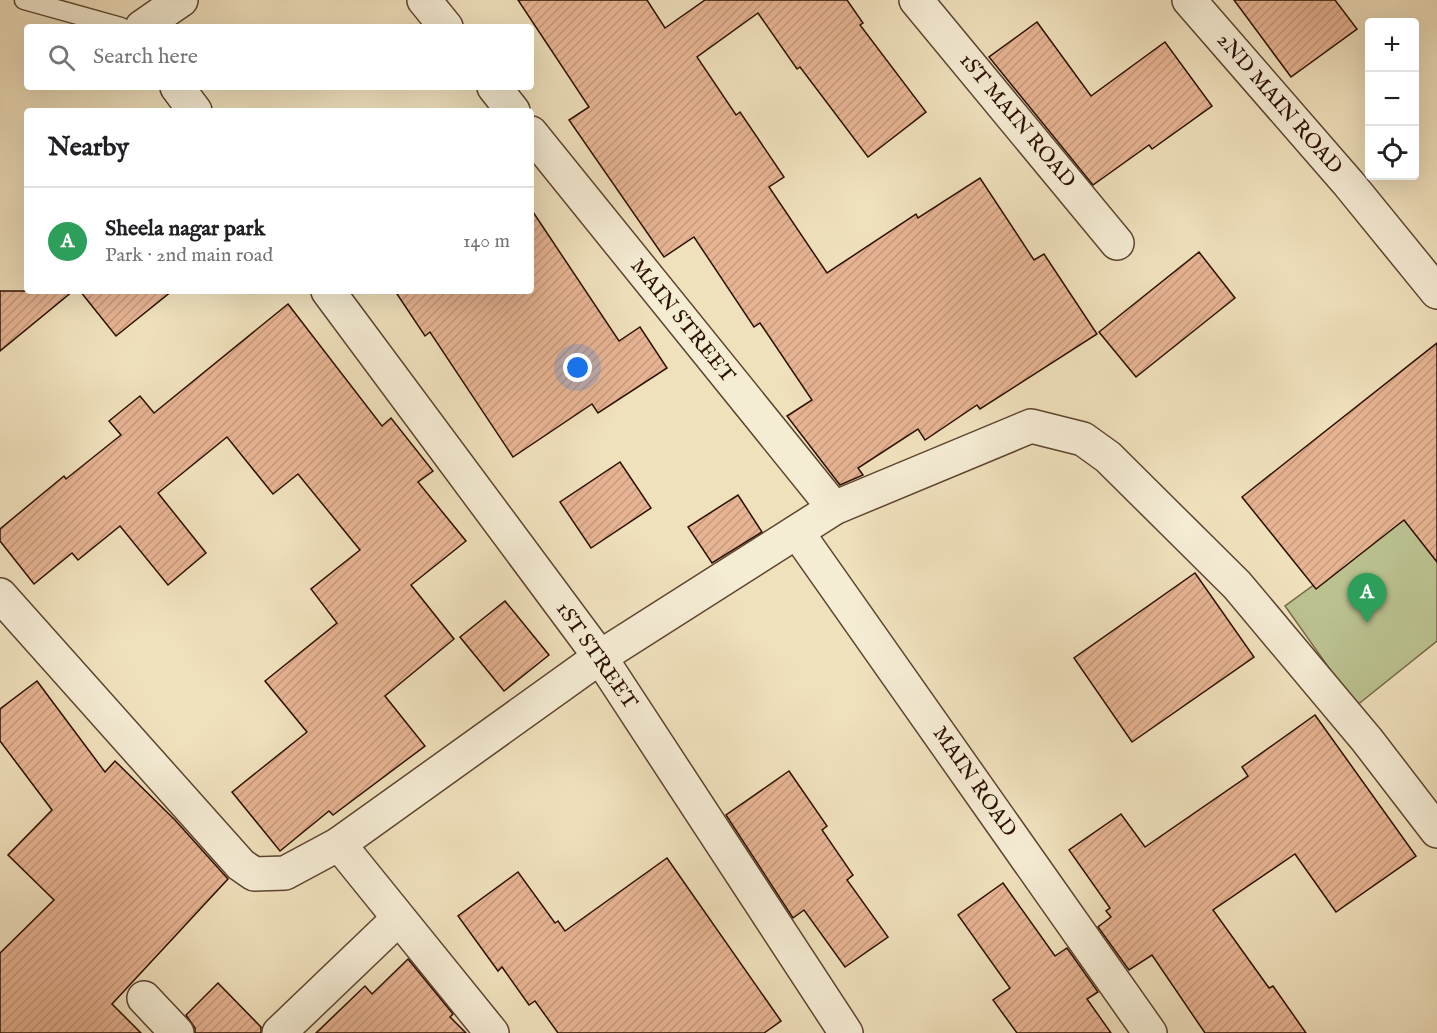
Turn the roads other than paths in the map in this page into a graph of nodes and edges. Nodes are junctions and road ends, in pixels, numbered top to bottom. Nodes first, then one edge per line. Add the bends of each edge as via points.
1 (24, 0) edge
2 (181, 0) edge
3 (424, 0) edge
4 (916, 0) edge
5 (1189, 0) edge
6 (110, 24) edge
7 (146, 24) edge
8 (444, 24) edge
9 (179, 90) edge
10 (496, 90) edge
11 (193, 108) edge
12 (511, 108) edge
13 (534, 137) edge
14 (1117, 243) dead end
15 (1437, 292) edge
16 (330, 294) edge
17 (834, 508) junction
18 (797, 532) junction
19 (0, 595) edge
20 (600, 657) junction
21 (1437, 831) edge
22 (339, 844) junction
23 (398, 919) junction
24 (144, 998) dead end
25 (177, 1033) edge
26 (279, 1033) edge
27 (492, 1033) edge
28 (846, 1033) edge
29 (1150, 1033) edge

1 - 6 lane
2 - 7 street
3 - 8 street
4 - 14 street, 1ST MAIN ROAD
5 - 15 street, 2ND MAIN ROAD
9 - 11 street
10 - 12 street
13 - 17 street, MAIN STREET
16 - 20 street, 1ST STREET
17 - 18 street
17 - 21 street via 1031,426 1083,439 1108,457 1238,585
18 - 20 street
18 - 29 street, MAIN ROAD
19 - 22 street via 241,865 254,874 285,873
20 - 22 street
20 - 28 street, 1ST STREET
22 - 23 street
23 - 26 street
23 - 27 street
24 - 25 street

